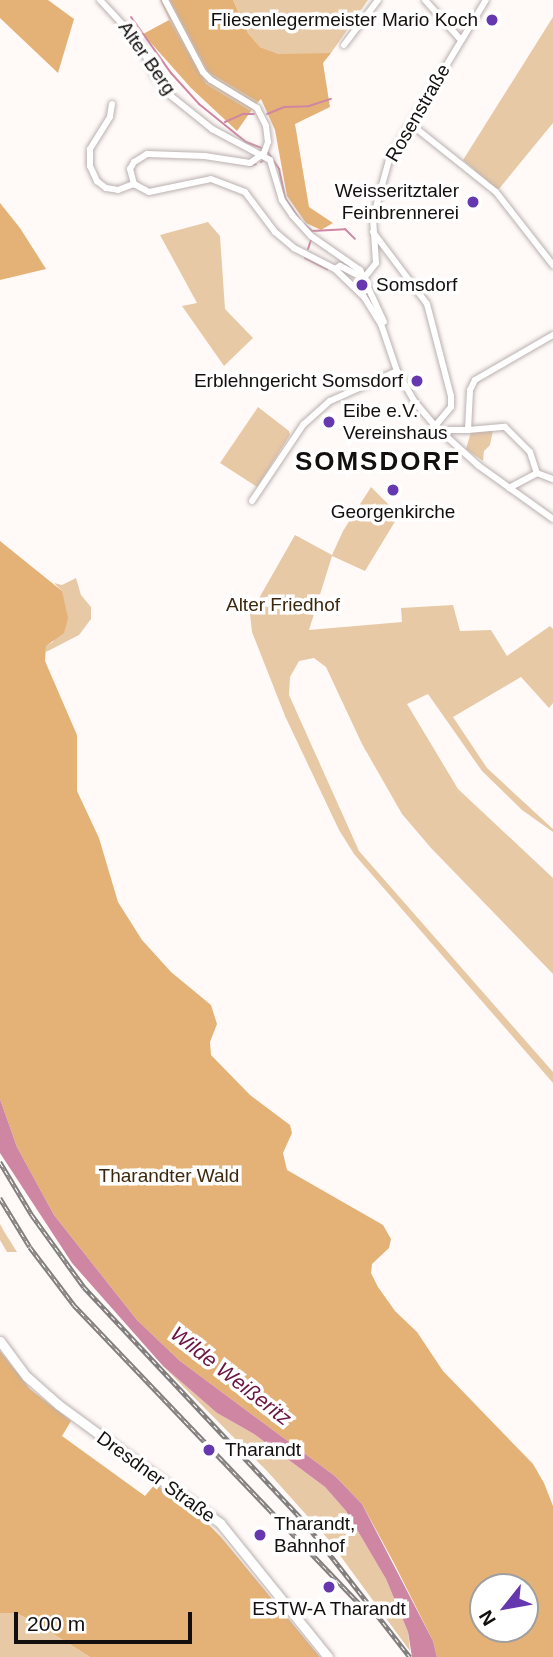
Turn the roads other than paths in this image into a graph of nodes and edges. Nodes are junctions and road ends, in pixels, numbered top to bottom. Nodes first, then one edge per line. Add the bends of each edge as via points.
1 (100, 0) edge
2 (165, 0) edge
3 (378, 0) edge
4 (425, 0) edge
5 (486, 0) edge
6 (461, 40) junction
7 (344, 45) dead end
8 (112, 104) dead end
9 (412, 125) junction
10 (264, 152) junction
11 (134, 184) junction
12 (372, 230) junction
13 (553, 265) edge
14 (335, 269) junction
15 (364, 278) junction
16 (384, 322) dead end
17 (553, 335) edge
18 (397, 371) junction
19 (435, 426) junction
20 (468, 430) junction
21 (444, 435) junction
22 (537, 473) junction
23 (553, 480) edge
24 (509, 488) junction
25 (252, 501) dead end
26 (553, 520) edge
27 (0, 1341) edge
28 (328, 1657) edge

1 - 10 street, Alter Berg via 139,42 155,76 171,96 212,129
2 - 10 street via 203,72 257,108 266,126
3 - 7 street
4 - 6 street
5 - 6 street, Rosenstraße
6 - 9 street, Rosenstraße
8 - 11 street via 110,117 90,149 90,166 106,188 118,190
9 - 12 street, Rosenstraße via 389,160
9 - 13 street via 496,192
10 - 11 street via 250,163 147,154 130,169
10 - 15 street via 292,215
11 - 14 street via 149,192 211,179 238,187 284,241
12 - 15 street, Rosenstraße via 376,263
12 - 19 street via 427,304 451,396 451,407
14 - 15 street via 340,266
14 - 18 street via 364,297 381,324
15 - 16 street
17 - 20 street via 475,380 470,390
18 - 19 street
18 - 25 street via 330,401 312,417 284,449
19 - 21 street
20 - 21 street via 449,430
20 - 22 street via 505,427 530,452
21 - 24 street
22 - 23 street
22 - 24 street
24 - 26 street
27 - 28 main road, Dresdner Straße via 26,1376 59,1405 220,1523

